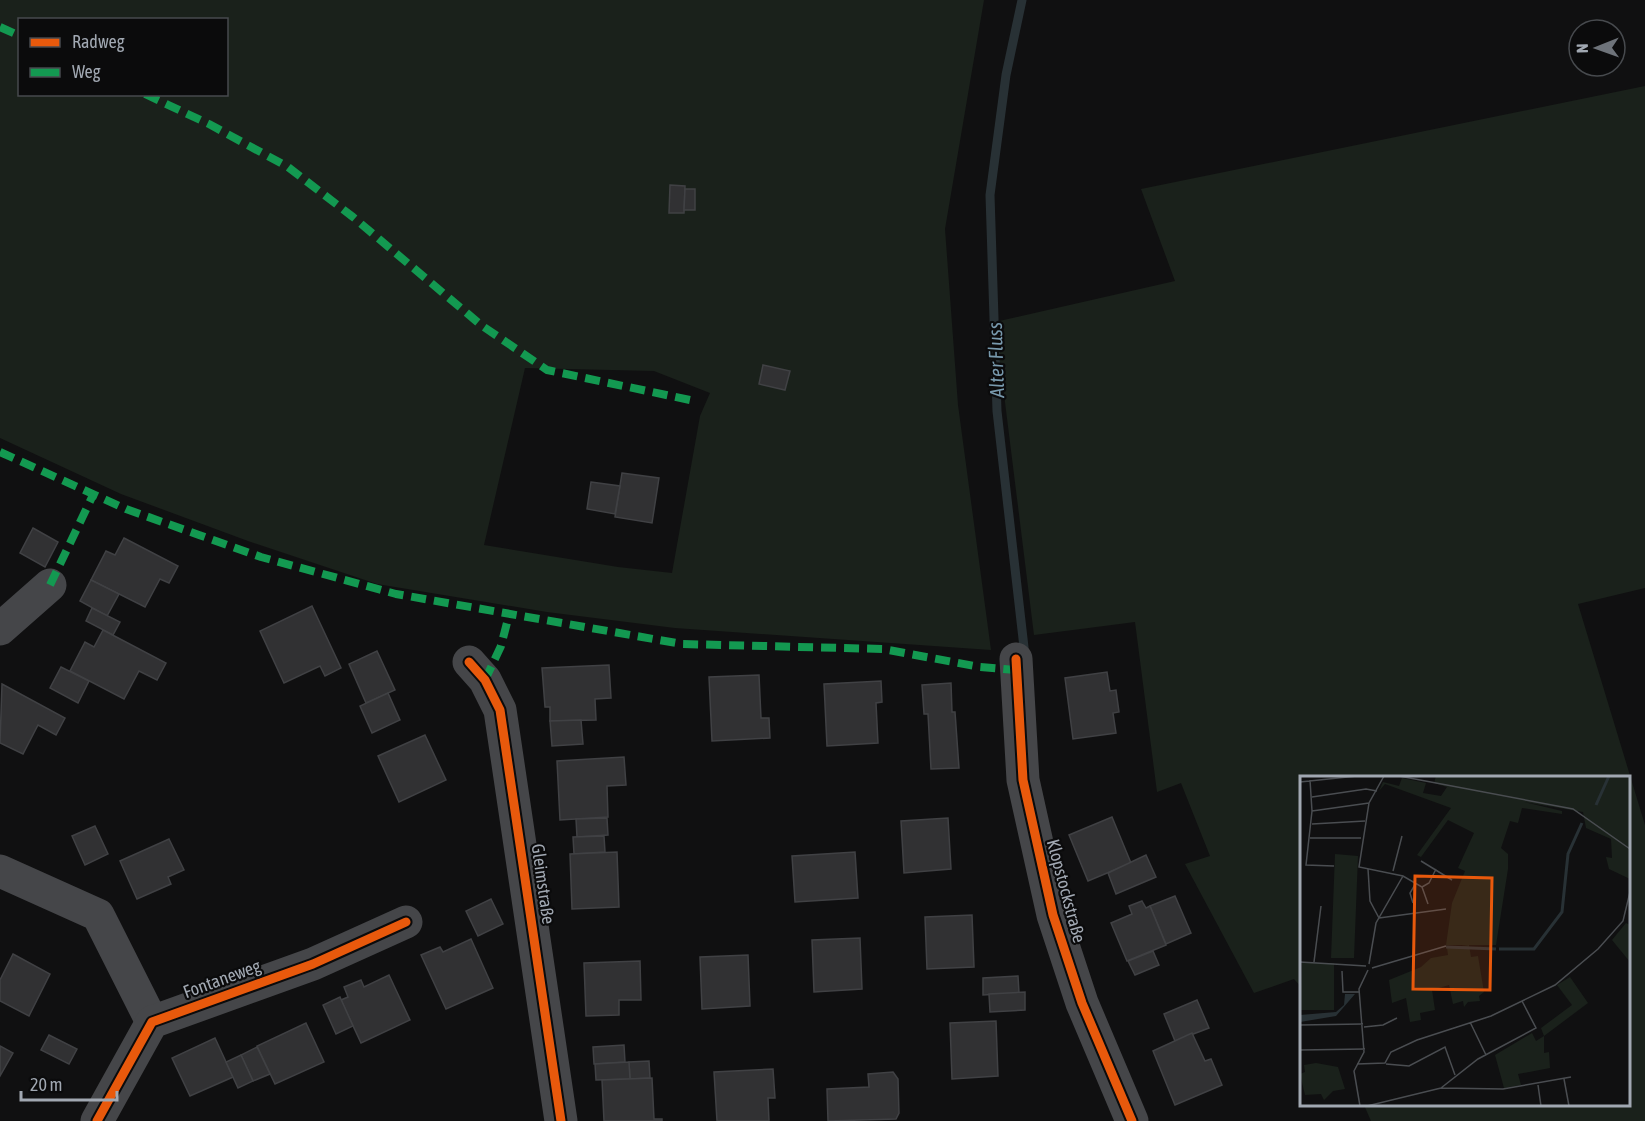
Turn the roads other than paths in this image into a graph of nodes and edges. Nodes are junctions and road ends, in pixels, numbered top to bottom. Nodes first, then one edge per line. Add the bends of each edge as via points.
1 (50, 585) dead end
2 (0, 629) edge
3 (1016, 659) dead end
4 (469, 662) dead end
5 (0, 871) edge
6 (406, 922) dead end
7 (152, 1022) junction
8 (105, 1118) edge
9 (561, 1121) edge
10 (1132, 1121) edge

1 - 2 street
3 - 10 street, Klopstockstraße via 1023,780 1053,915 1082,1003
4 - 9 street, Gleimstraße via 485,680 500,710
5 - 7 street via 98,915
6 - 7 street, Fontaneweg via 313,964
7 - 8 street

